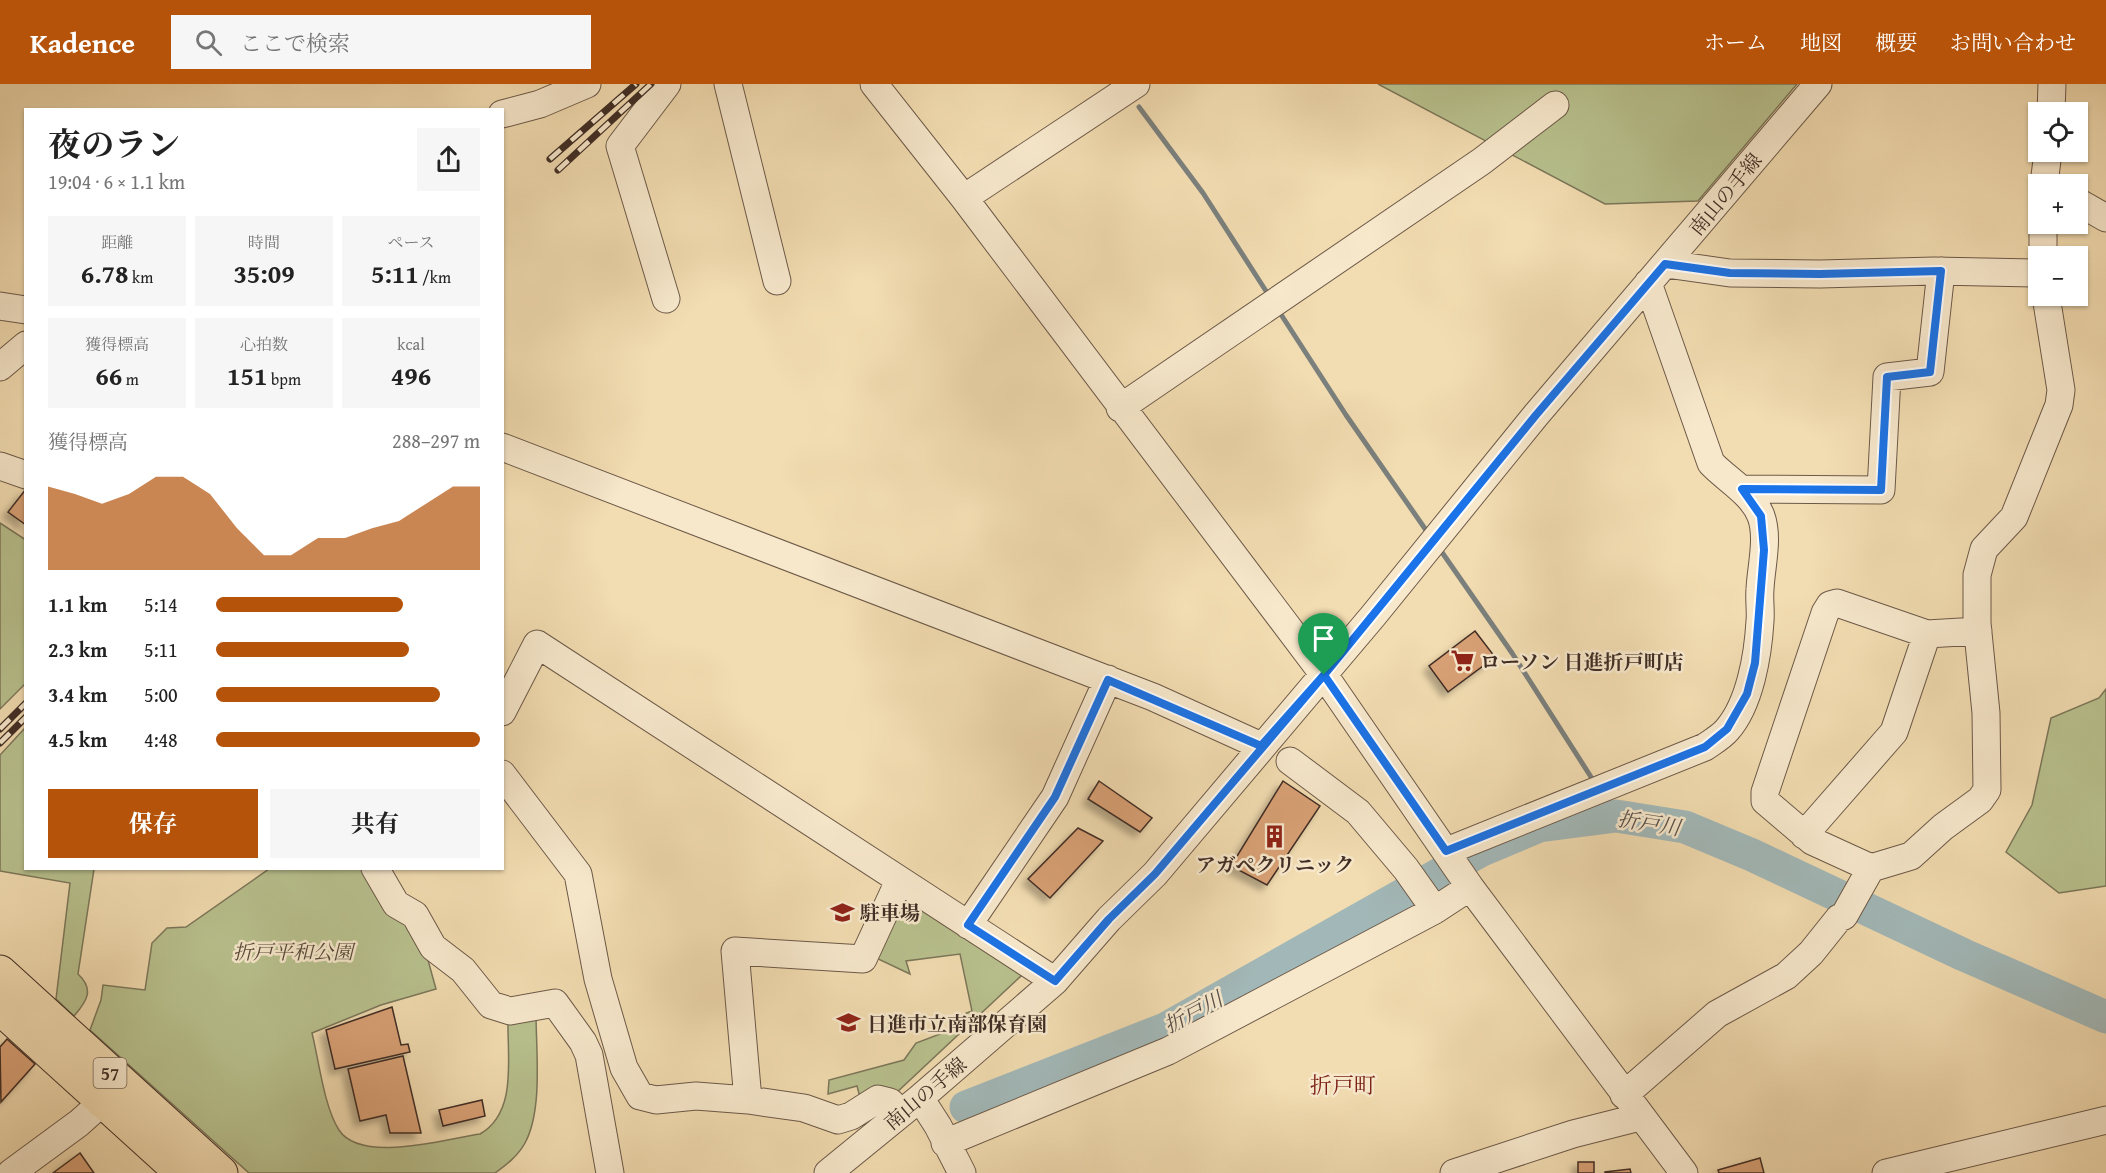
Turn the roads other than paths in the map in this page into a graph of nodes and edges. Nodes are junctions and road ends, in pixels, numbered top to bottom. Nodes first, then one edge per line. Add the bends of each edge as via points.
1 (587, 84) edge
2 (667, 84) edge
3 (728, 84) edge
4 (874, 84) edge
5 (1136, 84) edge
6 (1818, 84) edge
7 (2052, 84) edge
8 (550, 92) edge
9 (2051, 102) edge
10 (1555, 105) dead end
11 (504, 113) edge
12 (964, 198) junction
13 (2088, 208) edge
14 (2106, 218) edge
15 (1941, 271) junction
16 (1657, 273) junction
17 (2028, 273) edge
18 (777, 281) dead end
19 (666, 298) dead end
20 (0, 306) edge
21 (2048, 306) edge
22 (24, 310) edge
23 (24, 347) edge
24 (0, 367) edge
25 (1120, 408) junction
26 (504, 448) edge
27 (0, 466) edge
28 (24, 474) edge
29 (1742, 489) junction
30 (1978, 631) junction
31 (1927, 634) junction
32 (1324, 675) junction
33 (1108, 680) junction
34 (504, 708) edge
35 (1261, 746) junction
36 (1290, 761) dead end
37 (504, 777) edge
38 (1804, 835) junction
39 (1447, 851) junction
40 (376, 870) edge
41 (1865, 877) junction
42 (899, 881) junction
43 (1470, 886) junction
44 (1435, 910) junction
45 (968, 925) junction
46 (0, 972) edge
47 (1055, 981) junction
48 (0, 1008) edge
49 (589, 1055) junction
50 (624, 1068) junction
51 (113, 1093) junction
52 (1624, 1095) junction
53 (748, 1100) junction
54 (910, 1105) junction
55 (1640, 1117) junction
56 (2106, 1120) edge
57 (945, 1143) junction
58 (20, 1170) edge
59 (182, 1173) edge
60 (221, 1173) edge
61 (610, 1173) edge
62 (828, 1173) edge
63 (962, 1173) edge
64 (1454, 1173) edge
65 (1684, 1173) edge
66 (1886, 1173) edge

1 - 8 street
2 - 19 street via 620,146
3 - 18 street
4 - 12 street
5 - 12 street
6 - 16 street, 南山の手線
7 - 9 street
8 - 11 street
10 - 25 street via 1482,161
12 - 25 street
13 - 14 street
15 - 16 street
15 - 17 street
15 - 29 street via 1930,372 1887,377 1881,490
16 - 29 street via 1711,463
16 - 32 street, 南山の手線
20 - 22 street
21 - 30 street via 2061,390 2059,405 2014,518 1984,549 1977,575
23 - 24 street
25 - 32 street
26 - 33 street
27 - 28 street
29 - 39 street via 1761,516 1764,550 1760,620 1747,694 1727,729 1705,747
30 - 31 street
30 - 41 street via 1986,713 1987,790 1911,856
31 - 38 street via 1894,732
31 - 38 street via 1837,603 1825,613 1765,792 1765,801
32 - 35 street, 南山の手線
32 - 39 street
33 - 35 street
33 - 45 street via 1055,797
34 - 42 street via 537,644
35 - 47 street, 南山の手線 via 1155,874
36 - 44 street via 1358,812
37 - 50 street via 578,874 598,979
38 - 41 street
39 - 43 street
40 - 49 street via 396,904 414,915 434,947 463,970 491,1005 510,1011 555,1003
41 - 52 street via 1845,915 1811,954 1786,976 1717,1014
42 - 45 street
42 - 53 street via 863,959 735,951
43 - 44 street
43 - 52 street
44 - 57 street via 1168,1052
45 - 47 street
46 - 51 main road, 57
47 - 54 street, 南山の手線
48 - 51 main road, 57
49 - 50 street
49 - 61 street
50 - 53 street via 639,1096 656,1100 696,1096
51 - 58 street
51 - 59 main road, 57
51 - 60 main road, 57
52 - 55 street
53 - 54 street via 804,1108 838,1120 878,1099
54 - 57 street via 938,1126
54 - 62 street, 南山の手線
55 - 64 street via 1573,1134
55 - 65 street
56 - 66 street
57 - 63 street

